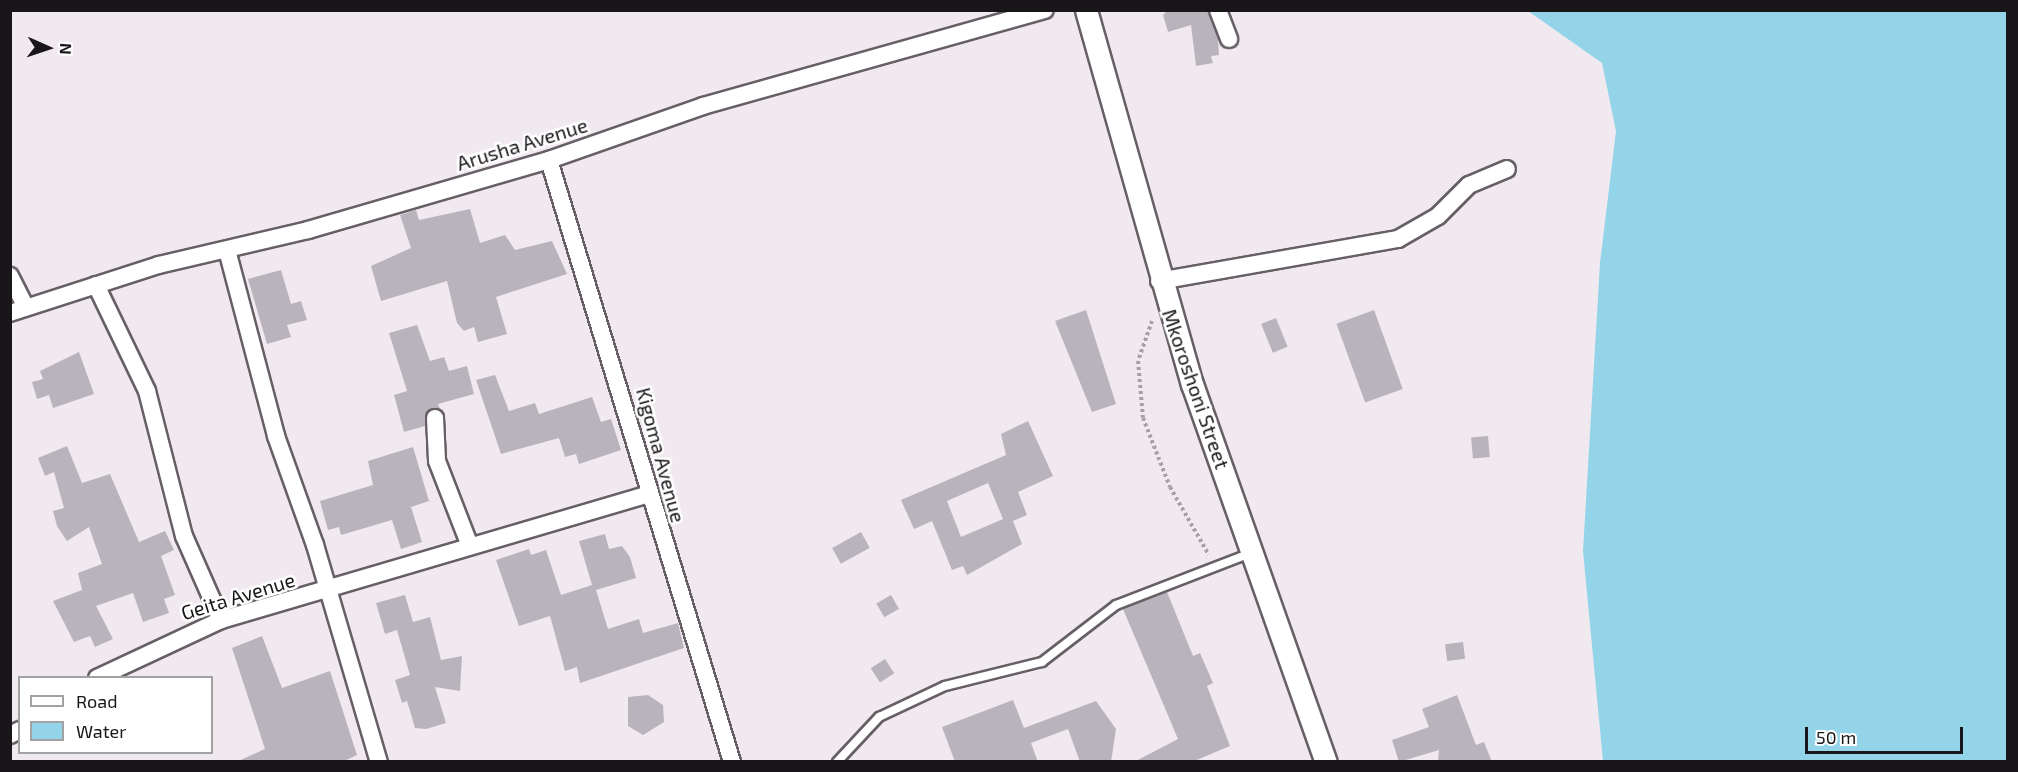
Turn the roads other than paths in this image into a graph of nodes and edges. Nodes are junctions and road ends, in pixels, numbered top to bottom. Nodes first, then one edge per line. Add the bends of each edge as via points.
1 (1045, 10) edge
2 (1086, 10) edge
3 (1218, 10) edge
4 (1229, 39) dead end
5 (549, 160) junction
6 (1507, 170) dead end
7 (227, 250) junction
8 (10, 276) edge
9 (1159, 281) junction
10 (96, 285) junction
11 (18, 310) edge
12 (435, 418) dead end
13 (650, 494) junction
14 (470, 546) junction
15 (1254, 552) junction
16 (328, 591) junction
17 (221, 620) junction
18 (101, 676) edge
19 (379, 762) edge
20 (732, 762) edge
21 (837, 762) edge
22 (1326, 762) edge

1 - 5 street, Arusha Avenue via 703,106
2 - 9 street, Mkoroshoni Street
3 - 4 street
5 - 7 street, Arusha Avenue
5 - 13 street, Kigoma Avenue
6 - 9 street via 1469,186 1438,216 1398,239
7 - 10 street, Arusha Avenue
7 - 16 street via 276,436
8 - 11 street
9 - 15 street, Mkoroshoni Street
10 - 11 street, Arusha Avenue
10 - 17 street via 147,391 184,536
12 - 14 street via 437,461
13 - 14 street, Geita Avenue
13 - 20 street, Kigoma Avenue
14 - 16 street, Geita Avenue
15 - 21 lane via 1217,570 1116,605 1042,662 945,686 879,717
15 - 22 street, Mkoroshoni Street
16 - 17 street, Geita Avenue
16 - 19 street
17 - 18 street, Geita Avenue

